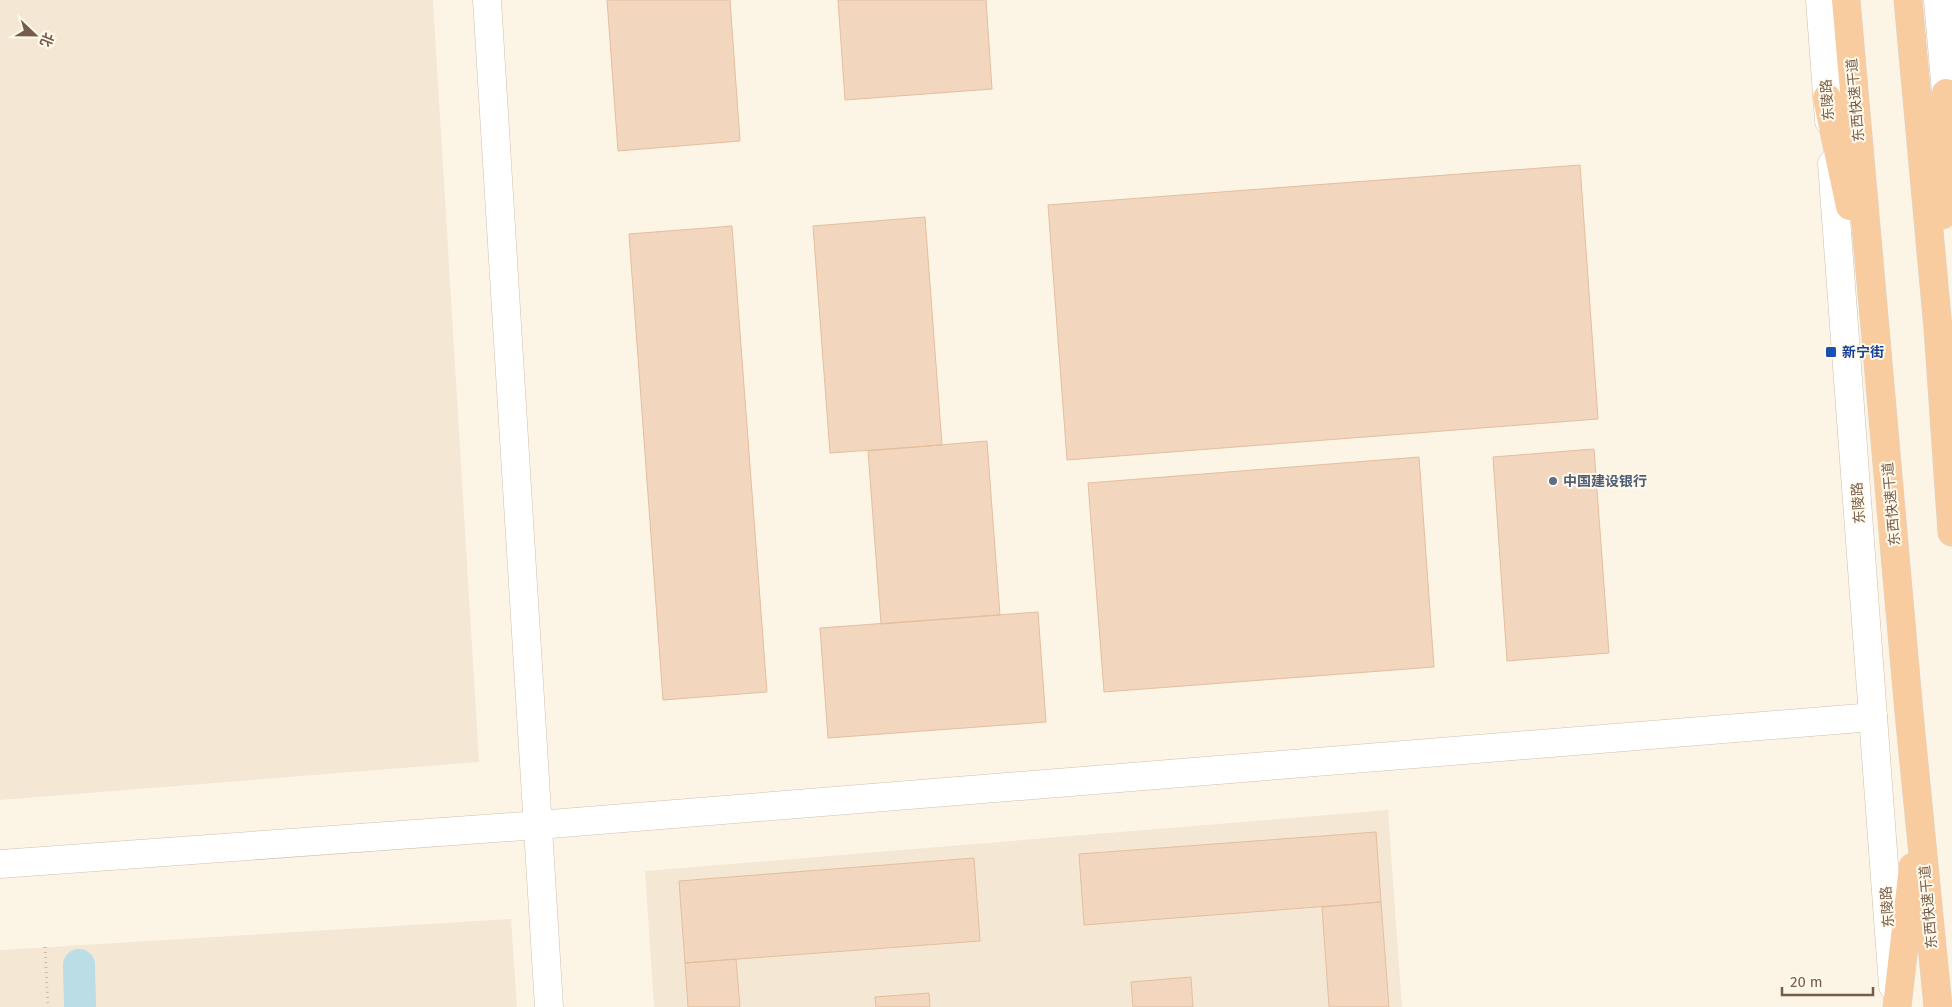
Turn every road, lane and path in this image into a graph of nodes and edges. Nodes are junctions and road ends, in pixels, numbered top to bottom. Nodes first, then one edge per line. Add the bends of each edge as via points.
1 (487, 0) edge
2 (1820, 0) edge
3 (1846, 0) edge
4 (1908, 0) edge
5 (1938, 0) edge
6 (1946, 93) junction
7 (1827, 98) junction
8 (1952, 173) edge
9 (1938, 329) junction
10 (1877, 337) junction
11 (1952, 532) edge
12 (1873, 717) junction
13 (1919, 809) junction
14 (538, 825) junction
15 (0, 864) edge
16 (45, 947) dead end
17 (48, 1007) edge
18 (549, 1007) edge
19 (1896, 1007) edge
20 (1938, 1007) edge

1 - 14 street
2 - 7 street, 东陵路
3 - 10 highway, 东西快速干道
4 - 9 highway
5 - 6 street
6 - 8 street
6 - 9 highway
7 - 10 highway
7 - 12 street, 东陵路
9 - 11 highway
10 - 13 highway, 东西快速干道
12 - 14 street
12 - 19 street, 东陵路
13 - 19 highway
13 - 20 highway, 东西快速干道
14 - 15 street
14 - 18 street
16 - 17 path

